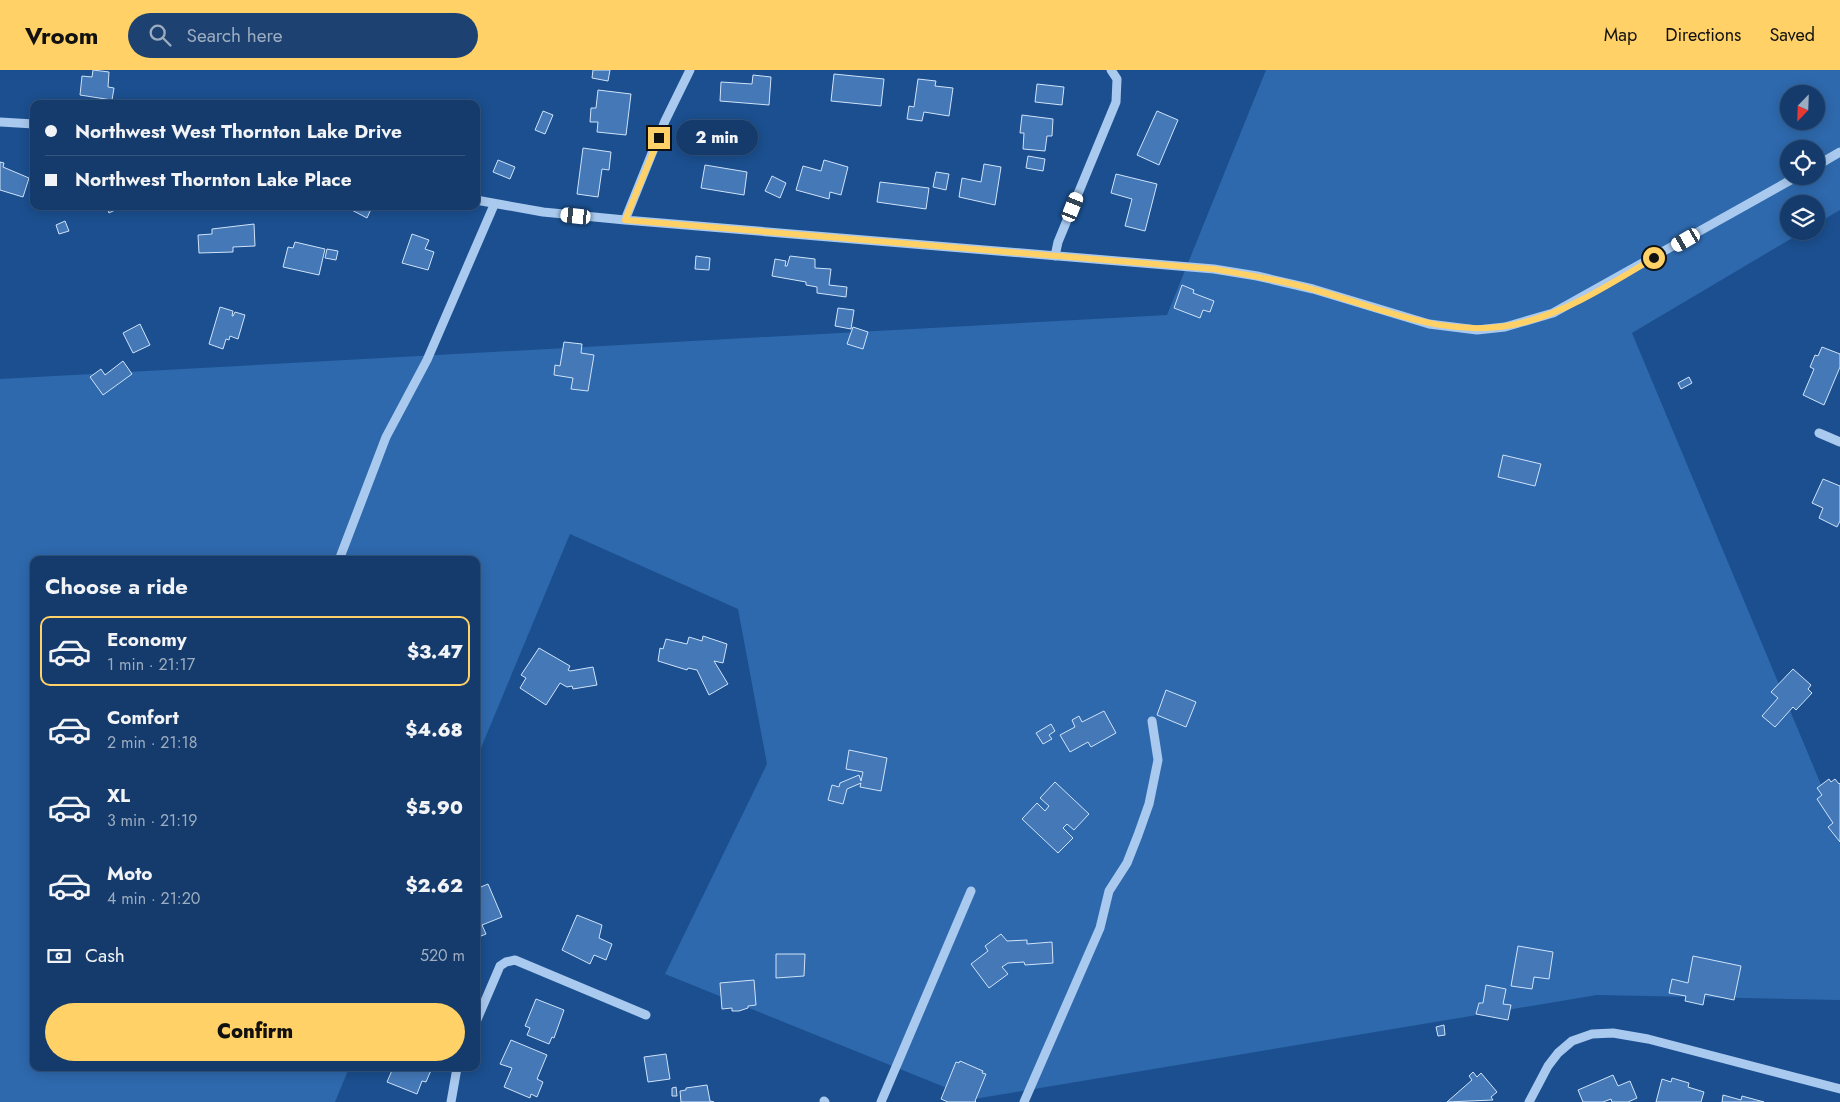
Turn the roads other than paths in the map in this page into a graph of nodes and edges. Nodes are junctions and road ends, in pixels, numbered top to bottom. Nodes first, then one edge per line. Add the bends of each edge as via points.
1 (690, 70) edge
2 (1111, 70) edge
3 (0, 122) edge
4 (30, 124) edge
5 (1840, 152) edge
6 (1825, 161) edge
7 (1782, 185) edge
8 (480, 201) edge
9 (494, 205) junction
10 (625, 220) junction
11 (1055, 256) junction
12 (1819, 433) dead end
13 (1840, 442) edge
14 (341, 556) edge
15 (1152, 721) dead end
16 (971, 891) dead end
17 (480, 1013) edge
18 (646, 1015) dead end
19 (456, 1071) edge
20 (1840, 1089) edge
21 (451, 1102) edge
22 (881, 1102) edge
23 (1024, 1102) edge
24 (1529, 1102) edge

1 - 10 street
2 - 11 street via 1117,79 1116,102
3 - 4 street
5 - 6 street
7 - 11 street via 1553,313 1490,329 1458,329 1428,324 1313,289 1257,276 1214,269
8 - 9 street
9 - 10 street
9 - 14 street via 427,360 386,438
10 - 11 street
12 - 13 street
15 - 23 street via 1158,760 1138,835 1127,863 1109,891 1100,928
16 - 22 street
17 - 18 street via 500,966 515,960
19 - 21 street
20 - 24 street via 1648,1039 1606,1033 1572,1041 1558,1053

